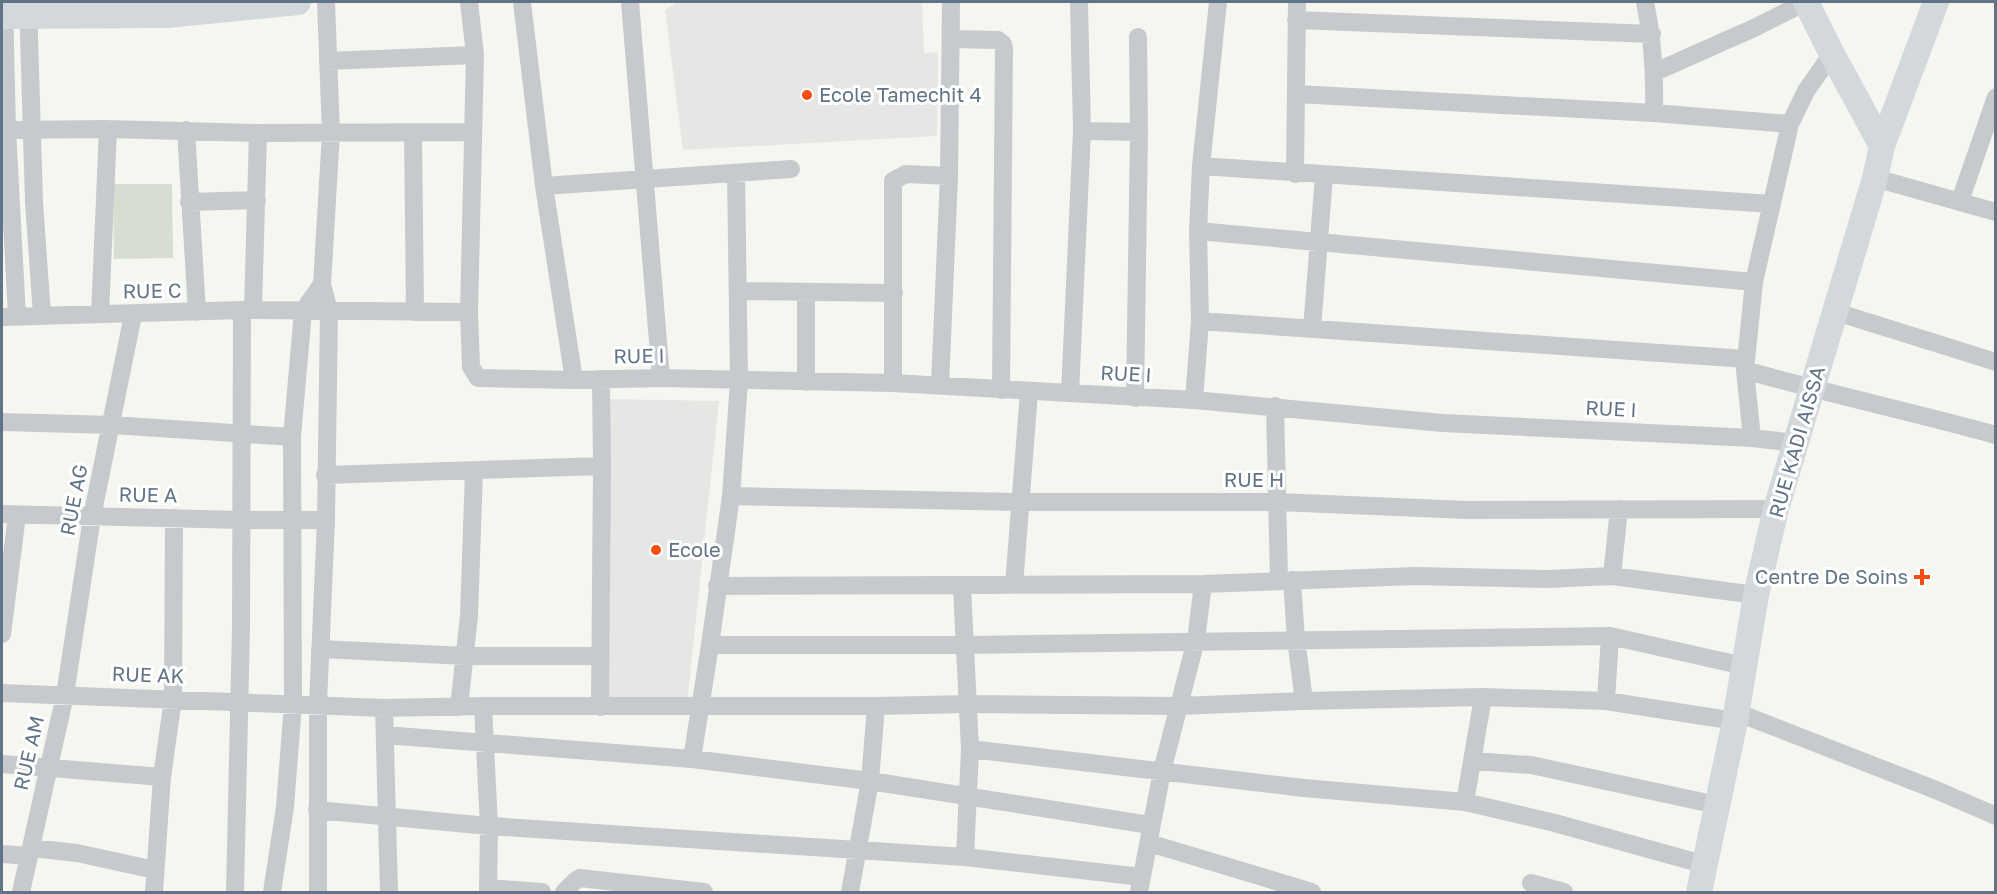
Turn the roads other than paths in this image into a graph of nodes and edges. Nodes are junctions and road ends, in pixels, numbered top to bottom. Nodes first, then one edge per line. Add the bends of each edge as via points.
1 (298, 2) edge
2 (326, 2) edge
3 (469, 2) edge
4 (522, 2) edge
5 (630, 2) edge
6 (951, 2) edge
7 (1079, 2) edge
8 (1218, 2) edge
9 (1645, 2) edge
10 (1806, 2) edge
11 (1936, 2) edge
12 (13, 10) edge
13 (1297, 11) edge
14 (1652, 34) junction
15 (1138, 37) dead end
16 (951, 39) junction
17 (1832, 54) junction
18 (475, 55) junction
19 (328, 61) junction
20 (1654, 72) junction
21 (1296, 94) junction
22 (1995, 97) edge
23 (1654, 113) junction
24 (1791, 124) junction
25 (108, 129) junction
26 (4, 130) edge
27 (33, 130) junction
28 (186, 130) junction
29 (472, 132) junction
30 (1082, 132) junction
31 (1139, 132) junction
32 (258, 133) junction
33 (331, 133) junction
34 (413, 133) junction
35 (1882, 146) junction
36 (1202, 166) junction
37 (791, 170) dead end
38 (736, 173) junction
39 (1295, 174) junction
40 (949, 176) junction
41 (1324, 176) junction
42 (1875, 178) junction
43 (645, 180) junction
44 (544, 186) junction
45 (257, 200) junction
46 (189, 201) junction
47 (1960, 201) junction
48 (6, 202) edge
49 (34, 202) junction
50 (1772, 204) junction
51 (1995, 212) edge
52 (1198, 231) junction
53 (1319, 242) junction
54 (1754, 282) junction
55 (322, 284) junction
56 (738, 291) junction
57 (806, 292) junction
58 (894, 293) junction
59 (248, 310) junction
60 (303, 310) junction
61 (329, 311) junction
62 (197, 312) junction
63 (415, 312) junction
64 (469, 312) junction
65 (1836, 312) junction
66 (100, 314) junction
67 (42, 315) junction
68 (133, 315) junction
69 (9, 316) edge
70 (1200, 321) junction
71 (1312, 329) junction
72 (1995, 362) edge
73 (1745, 365) junction
74 (661, 378) junction
75 (601, 379) junction
76 (574, 380) junction
77 (739, 381) junction
78 (806, 382) junction
79 (893, 383) junction
80 (939, 385) junction
81 (1813, 389) junction
82 (1001, 390) junction
83 (1029, 392) junction
84 (1070, 393) junction
85 (1136, 398) junction
86 (1194, 400) junction
87 (1275, 406) junction
88 (2, 422) edge
89 (112, 425) junction
90 (242, 434) junction
91 (1995, 435) edge
92 (292, 437) junction
93 (1752, 438) junction
94 (1796, 443) junction
95 (602, 466) junction
96 (474, 471) junction
97 (325, 475) junction
98 (731, 496) junction
99 (1021, 502) junction
100 (1278, 502) junction
101 (1776, 508) junction
102 (1619, 509) junction
103 (9, 514) edge
104 (92, 517) junction
105 (174, 518) junction
106 (293, 519) junction
107 (326, 519) junction
108 (241, 520) junction
109 (1612, 576) junction
110 (1286, 580) junction
111 (1203, 584) junction
112 (1014, 585) junction
113 (717, 586) junction
114 (963, 587) junction
115 (1756, 595) junction
116 (2, 634) edge
117 (1610, 636) junction
118 (1296, 639) junction
119 (1196, 640) junction
120 (710, 645) junction
121 (966, 645) junction
122 (320, 649) junction
123 (466, 656) junction
124 (601, 656) junction
125 (1744, 666) junction
126 (2, 693) edge
127 (65, 694) junction
128 (1483, 697) junction
129 (173, 699) junction
130 (239, 701) junction
131 (1304, 701) junction
132 (1606, 701) junction
133 (293, 704) junction
134 (318, 704) junction
135 (969, 704) junction
136 (483, 706) junction
137 (876, 706) junction
138 (1179, 706) junction
139 (459, 707) junction
140 (600, 707) junction
141 (700, 707) junction
142 (384, 708) junction
143 (1735, 716) junction
144 (385, 735) junction
145 (486, 744) junction
146 (970, 749) junction
147 (692, 759) junction
148 (1473, 761) junction
149 (2, 764) edge
150 (48, 767) junction
151 (1162, 771) junction
152 (162, 777) junction
153 (870, 781) junction
154 (969, 797) junction
155 (1465, 802) junction
156 (1717, 805) junction
157 (317, 810) junction
158 (387, 816) junction
159 (1995, 816) edge
160 (489, 826) junction
161 (1150, 834) junction
162 (858, 849) junction
163 (30, 852) junction
164 (2, 854) edge
165 (965, 857) junction
166 (1706, 866) junction
167 (155, 870) junction
168 (1531, 884) dead end
169 (1141, 885) edge
170 (488, 890) edge
171 (21, 892) edge
172 (154, 892) edge
173 (235, 892) edge
174 (272, 892) edge
175 (318, 892) edge
176 (388, 892) edge
177 (542, 892) edge
178 (564, 892) edge
179 (704, 892) edge
180 (850, 892) edge
181 (1312, 892) edge
182 (1564, 892) edge
183 (1699, 892) edge

1 - 12 main road via 175,15
2 - 19 street
3 - 18 street
4 - 44 street
5 - 43 street
6 - 16 street
7 - 30 street
8 - 36 street
9 - 14 street
10 - 17 main road
10 - 20 street
11 - 35 main road, RUE KADI AISSA
12 - 26 street
12 - 27 street
13 - 14 street
13 - 21 street
14 - 20 street
15 - 31 street
16 - 40 street
16 - 82 street via 998,40 1004,48
17 - 24 street via 1806,91
17 - 35 main road
18 - 19 street
18 - 29 street
19 - 33 street
20 - 23 street
21 - 23 street
21 - 39 street
22 - 47 street
23 - 24 street
24 - 50 street
25 - 27 street
25 - 28 street
25 - 66 street
26 - 27 street
26 - 48 street
27 - 49 street
28 - 32 street
28 - 46 street
29 - 34 street
29 - 64 street
30 - 31 street
30 - 84 street
31 - 85 street
32 - 33 street
32 - 45 street
33 - 34 street
33 - 55 street
34 - 63 street
35 - 42 main road, RUE KADI AISSA
36 - 39 street
36 - 52 street
37 - 38 street
38 - 43 street
38 - 56 street
39 - 41 street
40 - 58 street via 906,174 893,181
40 - 80 street
41 - 50 street
41 - 53 street
42 - 47 street
42 - 65 main road, RUE KADI AISSA
43 - 44 street
43 - 74 street
44 - 76 street
45 - 46 street
45 - 59 street
46 - 62 street
47 - 51 street
48 - 49 street
48 - 69 street
49 - 67 street
50 - 54 street
52 - 53 street
52 - 70 street
53 - 54 street
53 - 71 street
54 - 73 street
55 - 60 street
55 - 61 street
56 - 57 street
56 - 77 street
57 - 58 street
57 - 78 street
58 - 79 street
59 - 60 street, RUE C
59 - 62 street, RUE C
59 - 90 street
60 - 61 street, RUE C
60 - 92 street
61 - 63 street, RUE C
61 - 97 street
62 - 68 street, RUE C
63 - 64 street, RUE C
64 - 76 street, RUE I via 471,368 478,378
65 - 72 street
65 - 81 main road, RUE KADI AISSA
66 - 67 street, RUE C
66 - 68 street, RUE C
67 - 69 street, RUE C
68 - 89 street, RUE AG
70 - 71 street
70 - 86 street
71 - 73 street
73 - 81 street
73 - 93 street
74 - 75 street, RUE I
74 - 77 street, RUE I
75 - 76 street, RUE I
75 - 95 street
77 - 78 street, RUE I
77 - 98 street
78 - 79 street, RUE I
79 - 80 street, RUE I
80 - 82 street, RUE I
81 - 91 street
81 - 94 main road, RUE KADI AISSA
82 - 83 street, RUE I
83 - 84 street, RUE I
83 - 99 street
84 - 85 street, RUE I
85 - 86 street, RUE I
86 - 87 street, RUE I
87 - 93 street, RUE I via 1443,423
87 - 100 street
88 - 89 street
89 - 90 street
89 - 104 street, RUE AG
90 - 92 street
90 - 108 street
92 - 106 street
93 - 94 street, RUE I
94 - 101 main road, RUE KADI AISSA
95 - 96 street
95 - 124 street
96 - 97 street
96 - 123 street
97 - 107 street
98 - 99 street, RUE H
98 - 113 street
99 - 100 street, RUE H
99 - 112 street
100 - 102 street, RUE H via 1467,510
100 - 110 street
101 - 102 street, RUE H
101 - 115 main road, RUE KADI AISSA
102 - 109 street
103 - 104 street, RUE A
103 - 116 street
104 - 105 street, RUE A
104 - 127 street, RUE AG
105 - 108 street, RUE A
105 - 129 street
106 - 107 street, RUE A
106 - 108 street, RUE A
106 - 133 street
107 - 122 street
108 - 130 street
109 - 110 street
109 - 115 street
110 - 111 street
110 - 118 street
111 - 112 street
111 - 119 street
112 - 114 street
113 - 114 street
113 - 120 street
114 - 121 street
115 - 125 main road, RUE KADI AISSA
117 - 118 street
117 - 125 street
117 - 132 street
118 - 119 street
118 - 131 street
119 - 121 street
119 - 138 street
120 - 121 street
120 - 141 street
121 - 135 street
122 - 123 street
122 - 134 street
123 - 124 street
123 - 139 street
124 - 140 street
125 - 143 main road, RUE KADI AISSA
126 - 127 street, RUE AK
127 - 129 street, RUE AK
127 - 150 street, RUE AM
128 - 131 street, RUE AK
128 - 132 street, RUE AK
128 - 148 street
129 - 130 street, RUE AK
129 - 152 street
130 - 133 street, RUE AK
130 - 173 street
131 - 138 street, RUE AK
132 - 143 street, RUE AK
133 - 134 street, RUE AK
133 - 174 street via 285,807
134 - 142 street, RUE AK
134 - 157 street
135 - 137 street, RUE AK
135 - 138 street, RUE AK
135 - 146 street
136 - 139 street, RUE AK
136 - 140 street, RUE AK
136 - 145 street
137 - 141 street, RUE AK
137 - 153 street
138 - 151 street
139 - 142 street, RUE AK
140 - 141 street, RUE AK
141 - 147 street
142 - 144 street
143 - 156 main road, RUE KADI AISSA
143 - 159 street, RUE AK via 1936,790
144 - 145 street
144 - 158 street
145 - 147 street
145 - 160 street
146 - 151 street
146 - 154 street
147 - 153 street
148 - 155 street
148 - 156 street via 1531,765
149 - 150 street
150 - 152 street
150 - 163 street, RUE AM
151 - 155 street
151 - 161 street
152 - 167 street
153 - 154 street
153 - 162 street
154 - 161 street
154 - 165 street
155 - 166 street
156 - 166 main road, RUE KADI AISSA
157 - 158 street
157 - 175 street
158 - 160 street
158 - 176 street
160 - 162 street
160 - 170 street
161 - 169 street
161 - 181 street
162 - 165 street
162 - 180 street
163 - 164 street
163 - 167 street via 77,853
163 - 171 street, RUE AM
165 - 169 street
166 - 183 main road, RUE KADI AISSA
167 - 172 street
168 - 182 street
170 - 177 street
178 - 179 street via 580,878

